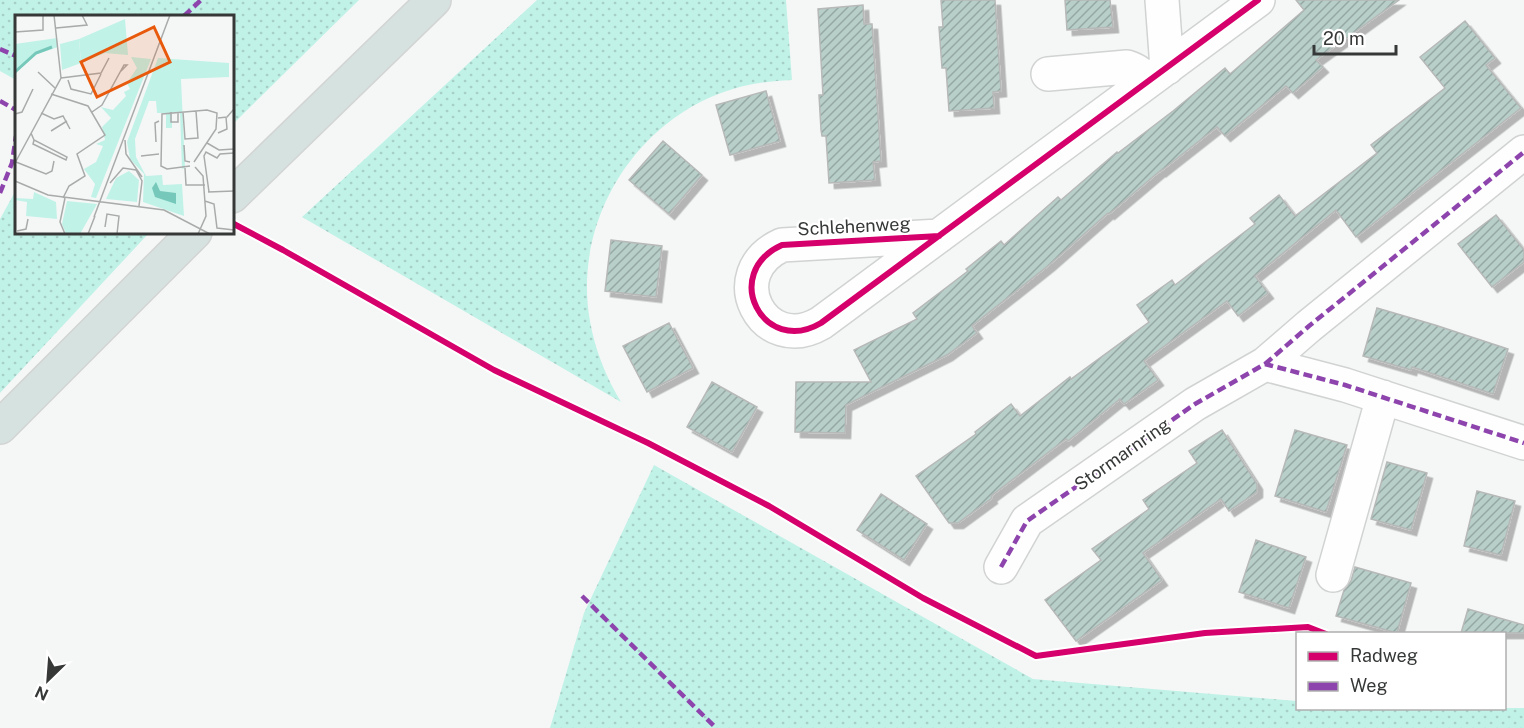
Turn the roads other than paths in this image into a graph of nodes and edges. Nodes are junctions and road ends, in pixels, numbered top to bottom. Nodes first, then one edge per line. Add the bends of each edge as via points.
1 (434, 0) edge
2 (1162, 0) edge
3 (1258, 0) edge
4 (1048, 74) dead end
5 (1157, 75) junction
6 (1524, 152) edge
7 (234, 194) edge
8 (193, 234) edge
9 (939, 236) junction
10 (1265, 364) junction
11 (1383, 397) junction
12 (0, 427) edge
13 (1524, 443) edge
14 (1001, 567) dead end
15 (1333, 575) dead end

1 - 7 highway
2 - 5 street
3 - 5 street, Schlehenweg
4 - 5 street via 1127,67
5 - 9 street, Schlehenweg
6 - 10 street, Stormarnring
8 - 12 highway
9 - 9 street, Schlehenweg via 812,328 782,330 758,312 754,303 751,282 758,263 783,245
10 - 11 street
10 - 14 street, Stormarnring via 1195,404 1027,521
11 - 13 street
11 - 15 street

